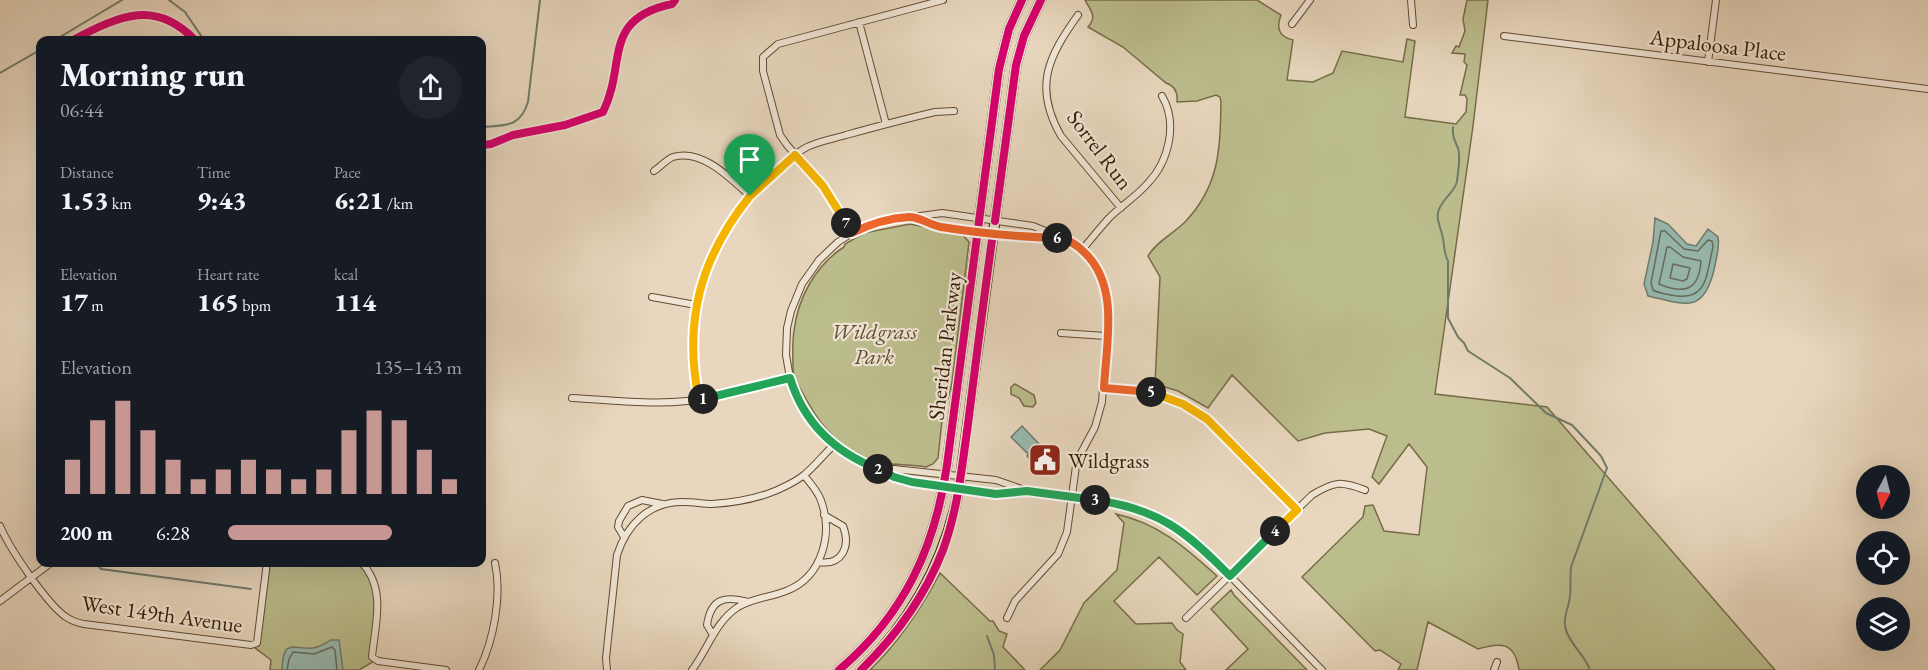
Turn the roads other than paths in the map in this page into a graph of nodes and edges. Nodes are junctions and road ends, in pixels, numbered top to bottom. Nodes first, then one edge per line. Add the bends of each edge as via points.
1 (943, 0) edge
2 (1022, 0) edge
3 (1041, 0) edge
4 (1310, 0) edge
5 (1411, 0) edge
6 (1716, 0) edge
7 (1078, 15) dead end
8 (859, 22) junction
9 (1292, 24) dead end
10 (1413, 25) dead end
11 (1504, 36) dead end
12 (1708, 62) junction
13 (1928, 88) edge
14 (1162, 96) dead end
15 (954, 111) dead end
16 (886, 124) junction
17 (795, 155) junction
18 (654, 171) dead end
19 (750, 196) junction
20 (1120, 208) junction
21 (914, 217) junction
22 (979, 219) junction
23 (995, 221) junction
24 (977, 231) junction
25 (852, 233) junction
26 (993, 233) junction
27 (1063, 238) junction
28 (1082, 250) junction
29 (652, 297) dead end
30 (696, 305) junction
31 (1061, 333) dead end
32 (1106, 336) junction
33 (790, 378) junction
34 (1104, 388) junction
35 (572, 398) dead end
36 (699, 400) junction
37 (834, 445) junction
38 (883, 471) junction
39 (804, 475) junction
40 (946, 475) junction
41 (961, 477) junction
42 (944, 486) junction
43 (959, 488) junction
44 (1365, 490) dead end
45 (1027, 491) junction
46 (1072, 496) junction
47 (663, 504) junction
48 (1297, 510) junction
49 (824, 515) junction
50 (0, 526) edge
51 (624, 537) junction
52 (495, 562) dead end
53 (818, 562) junction
54 (46, 567) edge
55 (266, 567) edge
56 (364, 567) edge
57 (1230, 576) junction
58 (32, 578) junction
59 (0, 601) edge
60 (749, 602) junction
61 (1007, 618) dead end
62 (1186, 618) dead end
63 (713, 635) junction
64 (1497, 662) dead end
65 (447, 670) edge
66 (479, 670) edge
67 (607, 670) edge
68 (692, 670) edge
69 (839, 670) edge
70 (861, 670) edge
71 (1322, 670) edge
72 (1494, 670) edge

1 - 8 street
2 - 22 main road, Sheridan Parkway via 1000,62
3 - 23 main road, Sheridan Parkway via 1016,65
4 - 9 street
5 - 10 street
6 - 12 street
7 - 20 street, Sorrel Run via 1053,52 1047,100 1061,136
8 - 16 street
8 - 17 street via 778,44 763,57 776,125
11 - 12 street, Appaloosa Place
12 - 13 street, Appaloosa Place
14 - 20 street via 1170,120 1163,160 1149,182
15 - 16 street
16 - 17 street via 814,144
17 - 19 street
17 - 25 street via 832,199
18 - 19 street via 672,157 703,160
19 - 30 street via 716,247
20 - 28 street
21 - 22 street via 942,213
21 - 24 street via 938,226
21 - 25 street via 878,222
22 - 23 street
22 - 24 main road, Sheridan Parkway
23 - 26 main road, Sheridan Parkway
23 - 27 street via 1033,226
24 - 26 street
24 - 40 main road, Sheridan Parkway
25 - 33 street via 819,260 796,296 787,335
26 - 27 street
26 - 41 main road, Sheridan Parkway
27 - 28 street
28 - 32 street via 1103,280 1108,302
29 - 30 street
30 - 36 street via 693,355
31 - 32 street
32 - 34 street
33 - 36 street
33 - 37 street via 809,418
34 - 46 street via 1100,414 1076,466
34 - 48 street via 1154,393 1195,411 1219,430
35 - 36 street via 664,403
37 - 38 street
37 - 39 street
38 - 40 street
38 - 42 street via 904,481
39 - 47 street via 769,493 738,502
39 - 49 street via 820,498
40 - 41 street
40 - 42 main road, Sheridan Parkway
41 - 43 main road, Sheridan Parkway
41 - 45 street via 996,480
42 - 43 street
42 - 69 main road, Sheridan Parkway via 930,539 908,589 882,626
43 - 45 street via 996,494
43 - 70 main road, Sheridan Parkway via 943,550 921,596 890,640
44 - 48 street via 1346,483 1333,484 1312,495
45 - 46 street
46 - 57 street via 1152,514 1183,531
46 - 61 street via 1067,532 1058,554 1015,601
47 - 51 street via 648,511
47 - 51 street via 642,500 628,506 618,527
48 - 57 street
49 - 53 street via 827,532
49 - 53 street via 843,526 847,542 839,557 831,562
50 - 58 street, West 149th Avenue
51 - 67 street via 617,555
52 - 66 street via 498,577 493,630
53 - 60 street via 801,583
54 - 58 street
55 - 58 street, West 149th Avenue via 257,643 251,645 84,624 62,614
56 - 65 street via 377,590 372,657
57 - 62 street
57 - 71 street
58 - 59 street
60 - 63 street via 738,607
60 - 63 street via 729,598 715,604 707,625
63 - 68 street
64 - 72 street

